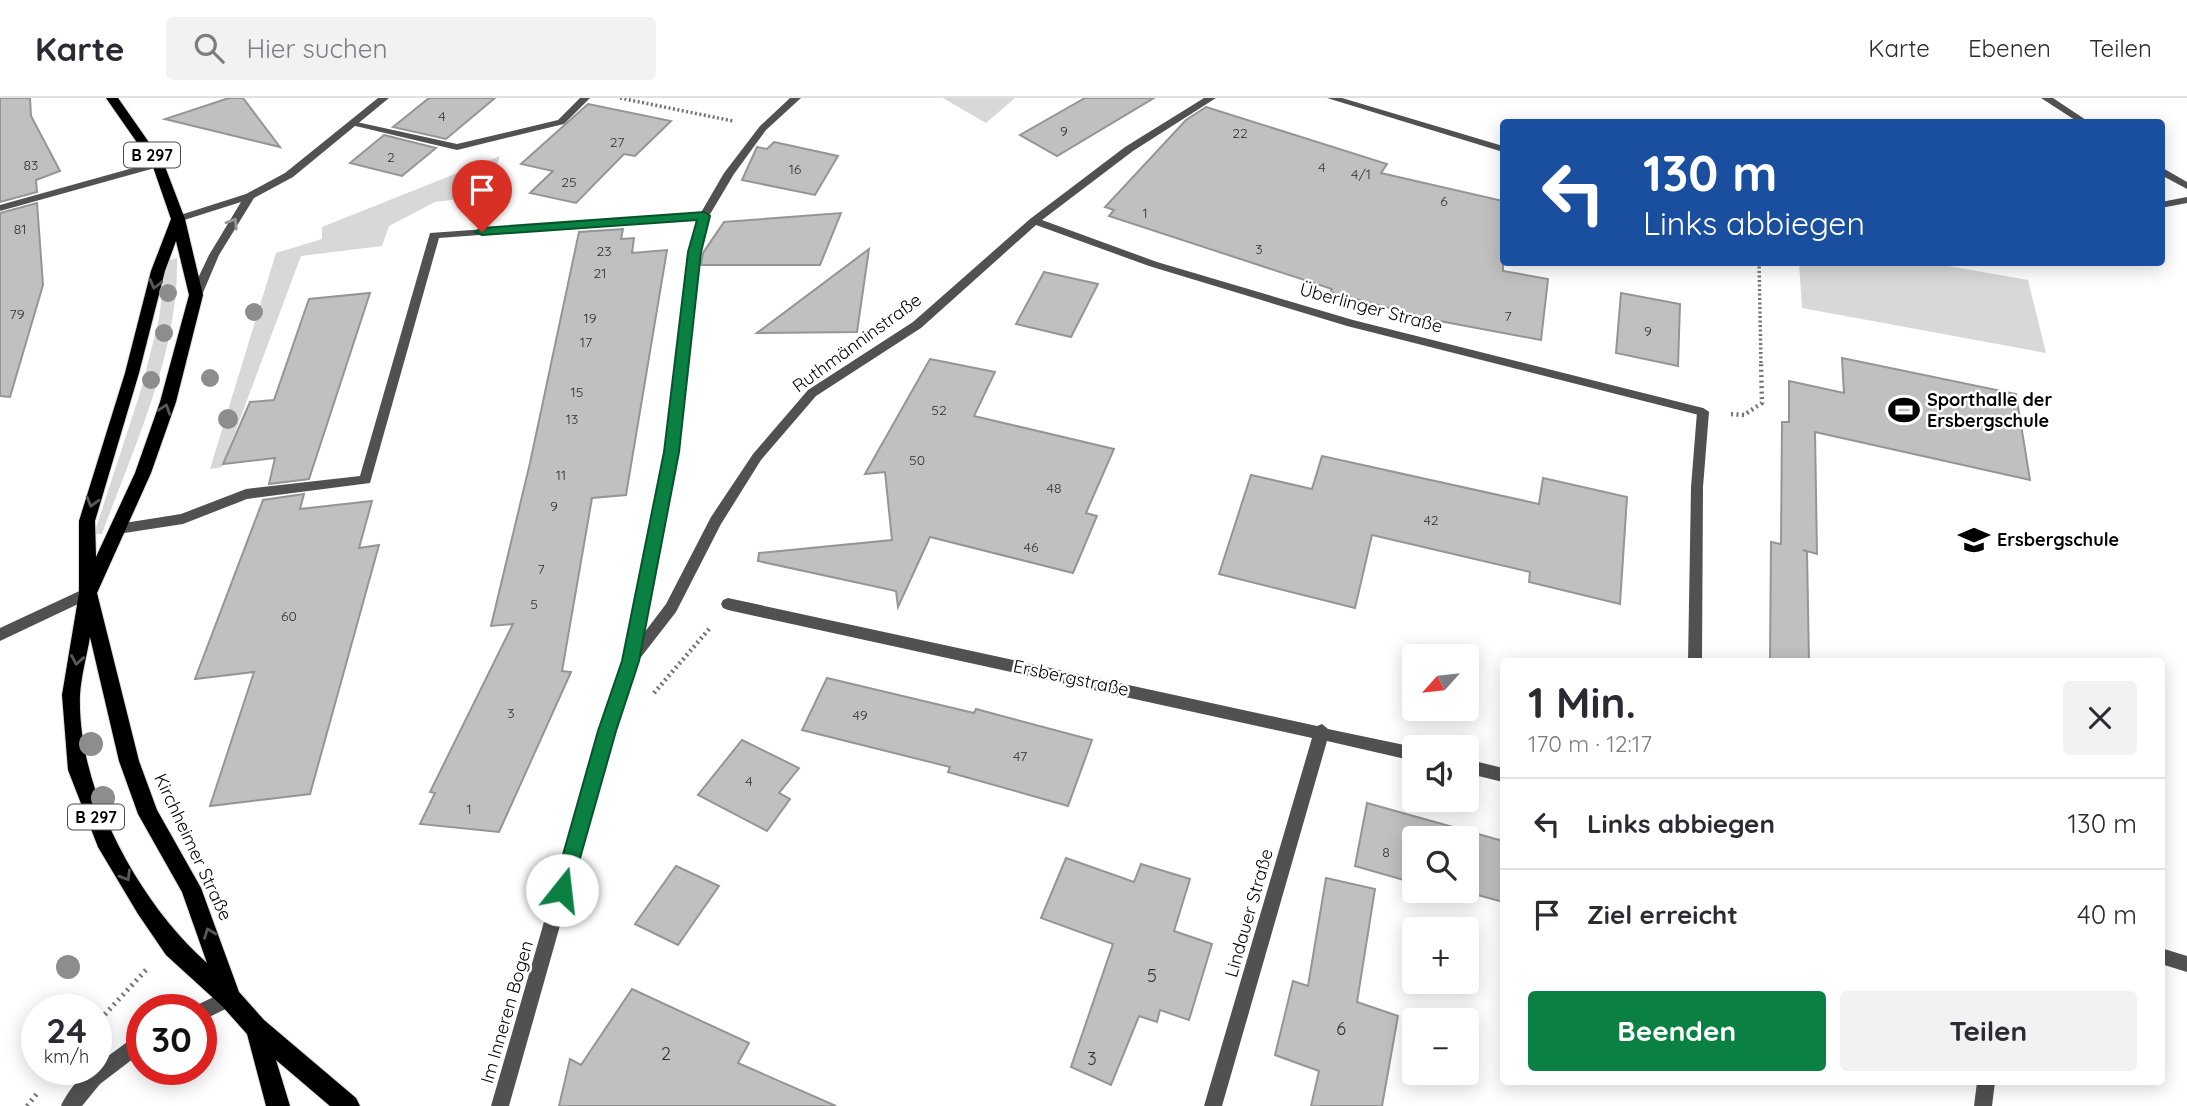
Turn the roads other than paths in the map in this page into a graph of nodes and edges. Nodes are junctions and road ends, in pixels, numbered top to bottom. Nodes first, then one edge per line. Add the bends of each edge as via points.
1 (112, 98) edge
2 (384, 98) edge
3 (585, 98) edge
4 (796, 98) edge
5 (1211, 98) edge
6 (1332, 98) edge
7 (2046, 98) edge
8 (2079, 119) edge
9 (352, 124) junction
10 (1500, 148) edge
11 (158, 164) junction
12 (2165, 172) edge
13 (2187, 186) edge
14 (250, 196) junction
15 (2187, 200) edge
16 (2165, 204) edge
17 (0, 208) edge
18 (704, 216) junction
19 (178, 219) junction
20 (1034, 220) junction
21 (196, 295) junction
22 (118, 529) junction
23 (88, 593) junction
24 (728, 604) road end
25 (0, 635) edge
26 (1695, 658) edge
27 (631, 661) junction
28 (1322, 731) junction
29 (1402, 751) edge
30 (1479, 769) edge
31 (1500, 774) edge
32 (2165, 957) edge
33 (2187, 964) edge
34 (230, 998) junction
35 (217, 1004) edge
36 (256, 1028) junction
37 (126, 1053) edge
38 (1986, 1085) edge
39 (70, 1106) edge
40 (278, 1106) edge
41 (348, 1106) edge
42 (500, 1106) edge
43 (1213, 1106) edge
44 (1983, 1106) edge

1 - 11 main road, Kirchheimer Straße / B 297
2 - 9 street
3 - 9 street via 561,122 457,147
4 - 18 street, Im Inneren Bogen via 763,128
5 - 20 street, Ruthmänninstraße via 1129,149
6 - 10 street
7 - 8 street
9 - 14 street via 289,174
11 - 17 street
11 - 19 main road, Kirchheimer Straße / B 297
12 - 13 street
14 - 19 street
21 -> 14 street
15 - 16 street
18 - 22 street via 434,235 365,480 246,494 183,519
18 - 27 street, Im Inneren Bogen via 695,252 672,452
19 - 21 main road, Kirchheimer Straße / B 297
19 -> 23 main road, Kirchheimer Straße / B 297 via 158,271 87,521
20 - 26 street, Überlinger Straße via 1153,264 1351,323 1703,412 1697,487
20 - 27 street, Ruthmänninstraße via 917,325 812,393 792,414 757,457 716,521 671,608
22 -> 21 main road, Kirchheimer Straße / B 297 via 168,402
22 - 23 main road, Kirchheimer Straße / B 297
23 - 25 street
34 -> 23 main road, Kirchheimer Straße / B 297 via 191,888 148,814 129,761
23 -> 34 main road, Kirchheimer Straße / B 297 via 71,695 78,770 105,841 145,907 174,948
24 - 28 street, Ersbergstraße
27 - 42 street, Im Inneren Bogen
28 - 29 street, Ersbergstraße
28 - 43 street, Lindauer Straße
30 - 31 street
32 - 33 street
34 - 35 street
34 - 36 main road, Kirchheimer Straße / B 297
36 - 40 main road
36 - 41 main road, Kirchheimer Straße / B 297
37 - 39 street via 94,1078
38 - 44 street

